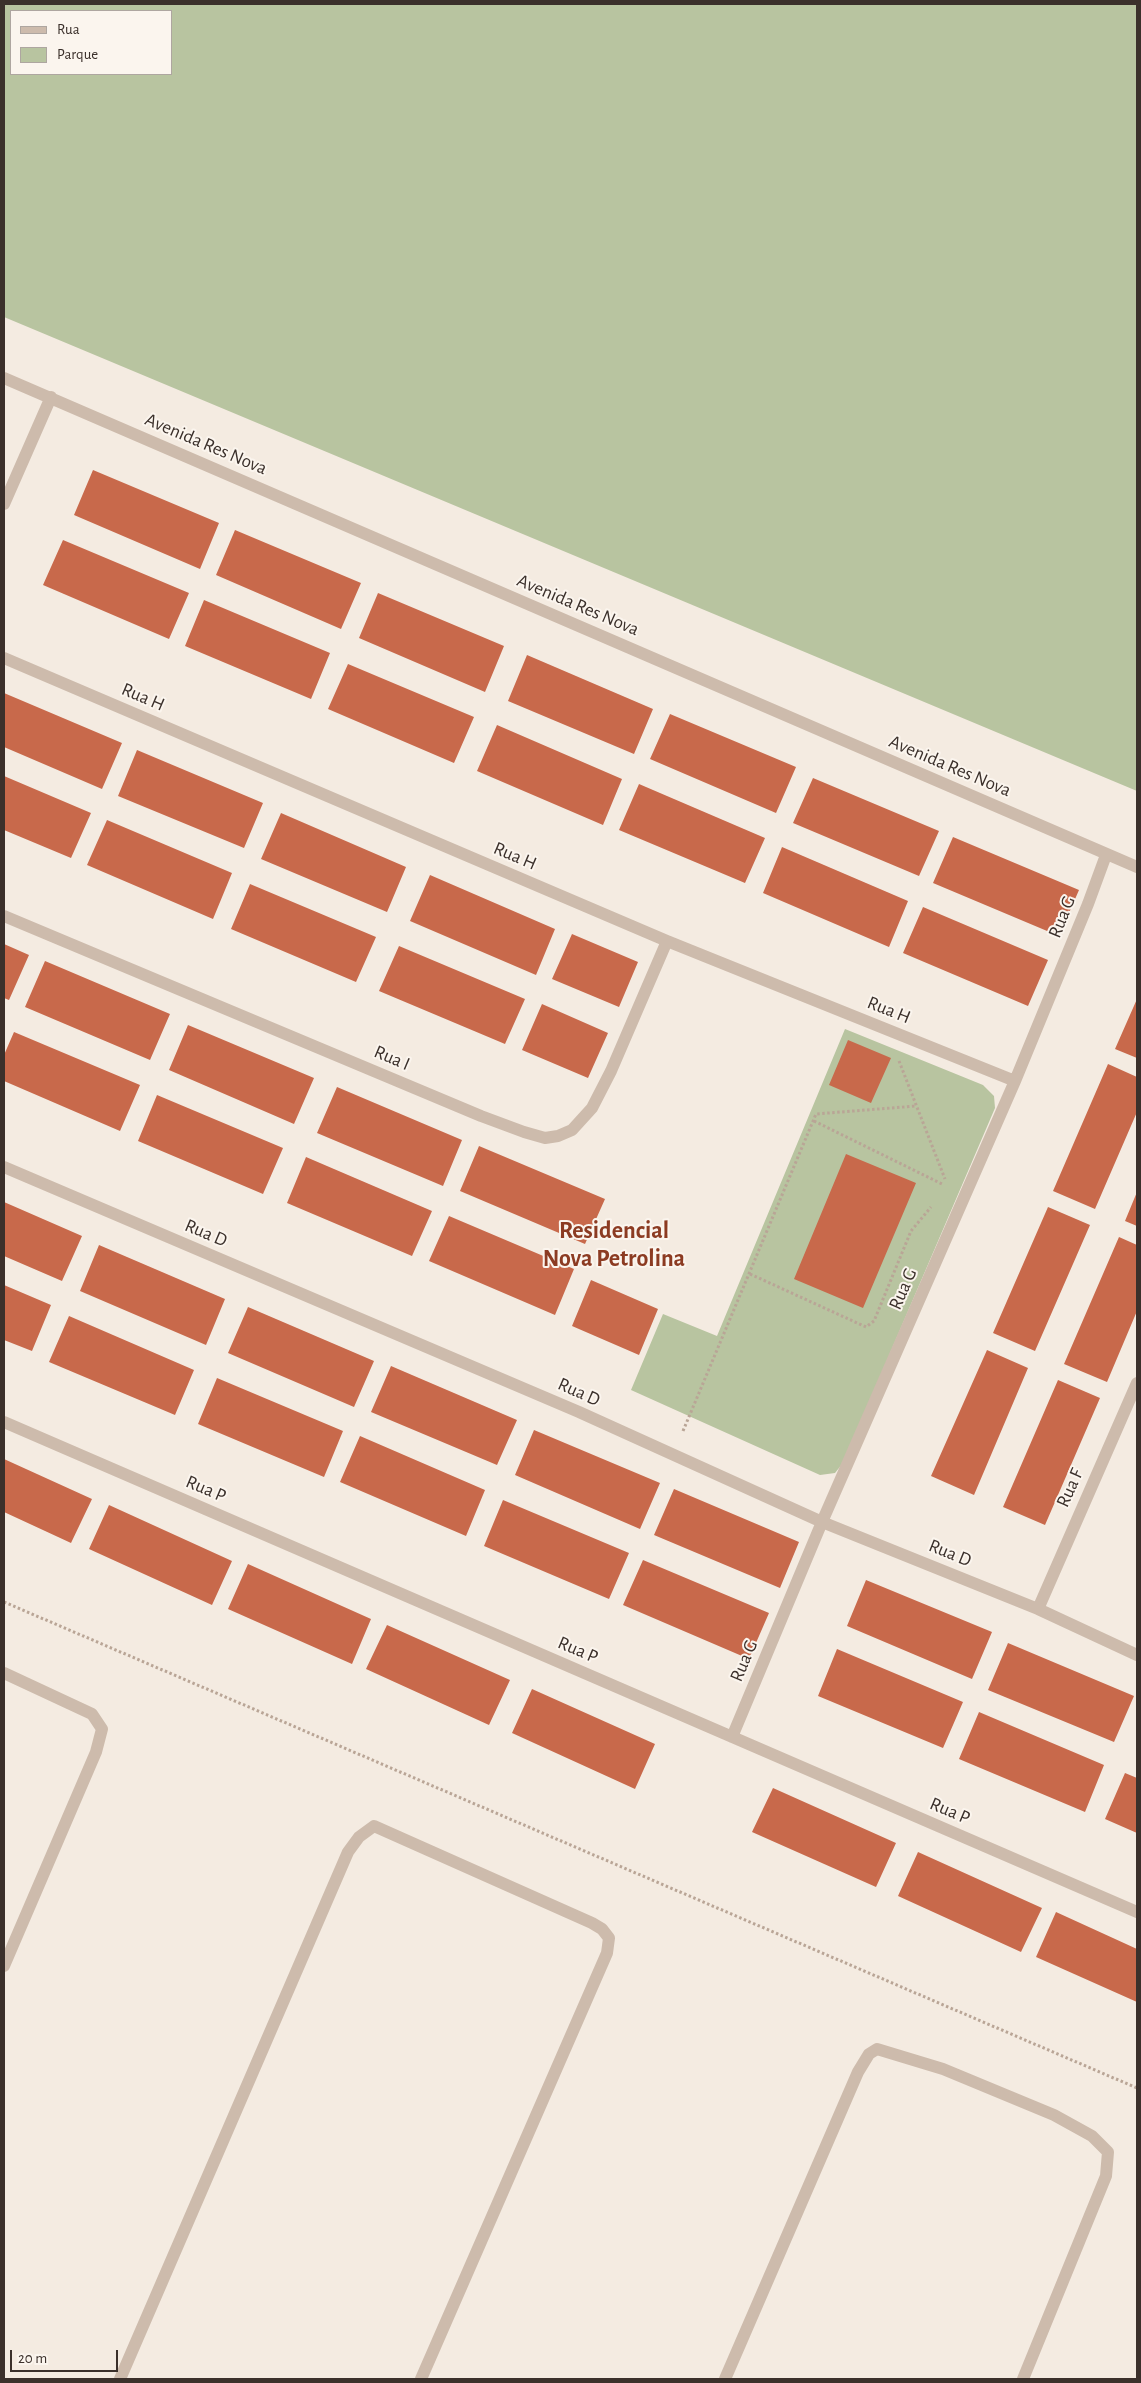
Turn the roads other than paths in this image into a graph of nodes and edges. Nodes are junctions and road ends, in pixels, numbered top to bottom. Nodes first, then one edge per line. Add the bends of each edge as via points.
1 (4, 378) edge
2 (51, 397) junction
3 (4, 504) edge
4 (4, 658) edge
5 (1106, 855) junction
6 (1137, 867) edge
7 (4, 916) edge
8 (667, 941) junction
9 (1015, 1081) junction
10 (4, 1167) edge
11 (1137, 1382) edge
12 (4, 1422) edge
13 (822, 1522) junction
14 (1038, 1609) junction
15 (1137, 1655) edge
16 (4, 1673) edge
17 (732, 1737) junction
18 (1137, 1912) edge
19 (4, 1966) edge
20 (120, 2379) edge
21 (421, 2379) edge
22 (725, 2379) edge
23 (1023, 2379) edge

1 - 2 street, Avenida Res Nova
2 - 3 street
2 - 5 street, Avenida Res Nova
4 - 8 street, Rua H
5 - 6 street, Avenida Res Nova
5 - 9 street, Rua G
7 - 8 street, Rua I via 481,1116 545,1138 572,1130 592,1108
8 - 9 street, Rua H
9 - 13 street, Rua G
10 - 13 street, Rua D via 561,1404
11 - 14 street, Rua F
12 - 17 street, Rua P
13 - 14 street, Rua D
13 - 17 street, Rua G
14 - 15 street, Rua D
16 - 19 street via 92,1714 98,1720 102,1734
17 - 18 street, Rua P
20 - 21 street via 348,1852 359,1837 374,1826 596,1925 607,1934 609,1942
22 - 23 street via 858,2072 869,2054 877,2049 943,2070 1054,2115 1092,2136 1108,2152 1106,2176

